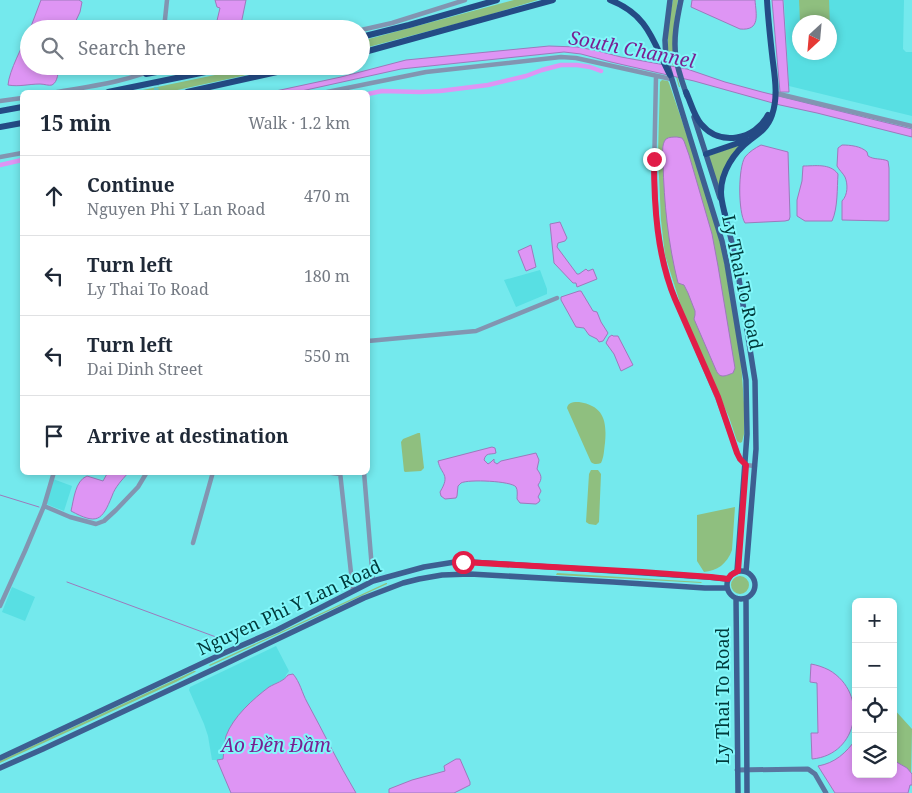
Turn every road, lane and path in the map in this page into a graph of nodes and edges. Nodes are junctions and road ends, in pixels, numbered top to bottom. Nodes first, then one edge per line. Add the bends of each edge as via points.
1 (167, 0) edge
2 (465, 0) edge
3 (486, 0) edge
4 (497, 0) edge
5 (553, 0) edge
6 (559, 0) edge
7 (610, 0) edge
8 (681, 0) edge
9 (765, 0) edge
10 (670, 3) edge
11 (524, 9) junction
12 (165, 20) edge
13 (409, 25) junction
14 (370, 28) edge
15 (370, 35) edge
16 (370, 51) edge
17 (665, 62) junction
18 (142, 75) edge
19 (158, 75) edge
20 (191, 75) edge
21 (264, 75) edge
22 (656, 76) junction
23 (671, 77) junction
24 (157, 81) tunnel mouth
25 (69, 90) edge
26 (118, 90) edge
27 (196, 90) edge
28 (337, 90) edge
29 (773, 91) junction
30 (686, 92) junction
31 (20, 98) edge
32 (0, 101) edge
33 (20, 107) edge
34 (772, 108) junction
35 (0, 111) edge
36 (20, 123) edge
37 (912, 126) edge
38 (0, 127) edge
39 (753, 138) junction
40 (20, 152) edge
41 (706, 154) junction
42 (0, 157) edge
43 (726, 219) junction
44 (557, 298) dead end
45 (370, 340) edge
46 (746, 465) junction
47 (755, 466) junction
48 (53, 475) edge
49 (145, 475) edge
50 (212, 475) edge
51 (340, 475) edge
52 (364, 475) edge
53 (44, 506) junction
54 (193, 543) dead end
55 (738, 571) junction
56 (746, 572) junction
57 (728, 579) junction
58 (373, 581) junction
59 (727, 588) junction
60 (353, 591) junction
61 (736, 598) junction
62 (746, 599) junction
63 (0, 606) edge
64 (200, 665) junction
65 (204, 674) junction
66 (0, 758) edge
67 (0, 768) edge
68 (738, 770) junction
69 (748, 771) junction
70 (738, 793) edge
71 (747, 793) edge
72 (826, 793) edge

1 - 12 street
2 - 14 street
3 - 13 highway
4 - 13 highway
5 - 11 highway
6 - 11 highway
7 - 17 highway via 638,17
8 - 30 main road, Ly Thai To Road via 675,44
9 - 29 highway
10 - 17 main road
11 - 16 highway
13 - 15 highway
17 - 23 highway
18 - 25 street
19 - 24 street
20 - 26 highway
21 - 27 highway
22 - 23 street
22 - 28 street via 559,57 426,72
22 - 46 street via 654,173 662,254 672,290 718,397 737,453
23 - 46 main road, Ly Thai To Road via 726,257 746,380
29 - 34 highway
29 - 37 street
30 - 34 highway via 702,125 725,138 736,138 758,129
30 - 41 main road, Ly Thai To Road
31 - 32 street
33 - 35 highway
34 - 39 highway via 768,124
36 - 38 highway
39 - 41 highway
39 - 43 highway via 741,148 724,174 721,192
40 - 42 street
41 - 43 main road, Ly Thai To Road
43 - 47 main road, Ly Thai To Road via 736,260 754,375
44 - 45 street via 476,331
46 - 47 street
46 - 55 main road, Ly Thai To Road
47 - 56 main road, Ly Thai To Road
48 - 53 street
49 - 53 street via 116,510 96,524
50 - 54 street
51 - 60 street
52 - 58 street
53 - 63 street
55 - 56 main road
55 - 57 main road
56 - 62 main road via 756,585 753,594
57 - 58 main road, Nguyen Phi Y Lan Road via 455,562
57 - 59 main road
58 - 60 main road, Nguyen Phi Y Lan Road
59 - 61 main road
59 - 65 main road, Nguyen Phi Y Lan Road via 482,574 428,577 364,598
60 - 64 main road, Nguyen Phi Y Lan Road
61 - 62 main road
61 - 68 main road, Ly Thai To Road
62 - 69 main road, Ly Thai To Road
64 - 65 main road
64 - 66 main road, Nguyen Phi Y Lan Road
65 - 67 main road, Nguyen Phi Y Lan Road
68 - 69 main road
68 - 70 main road, Ly Thai To Road
69 - 71 main road, Ly Thai To Road
69 - 72 main road via 810,770

